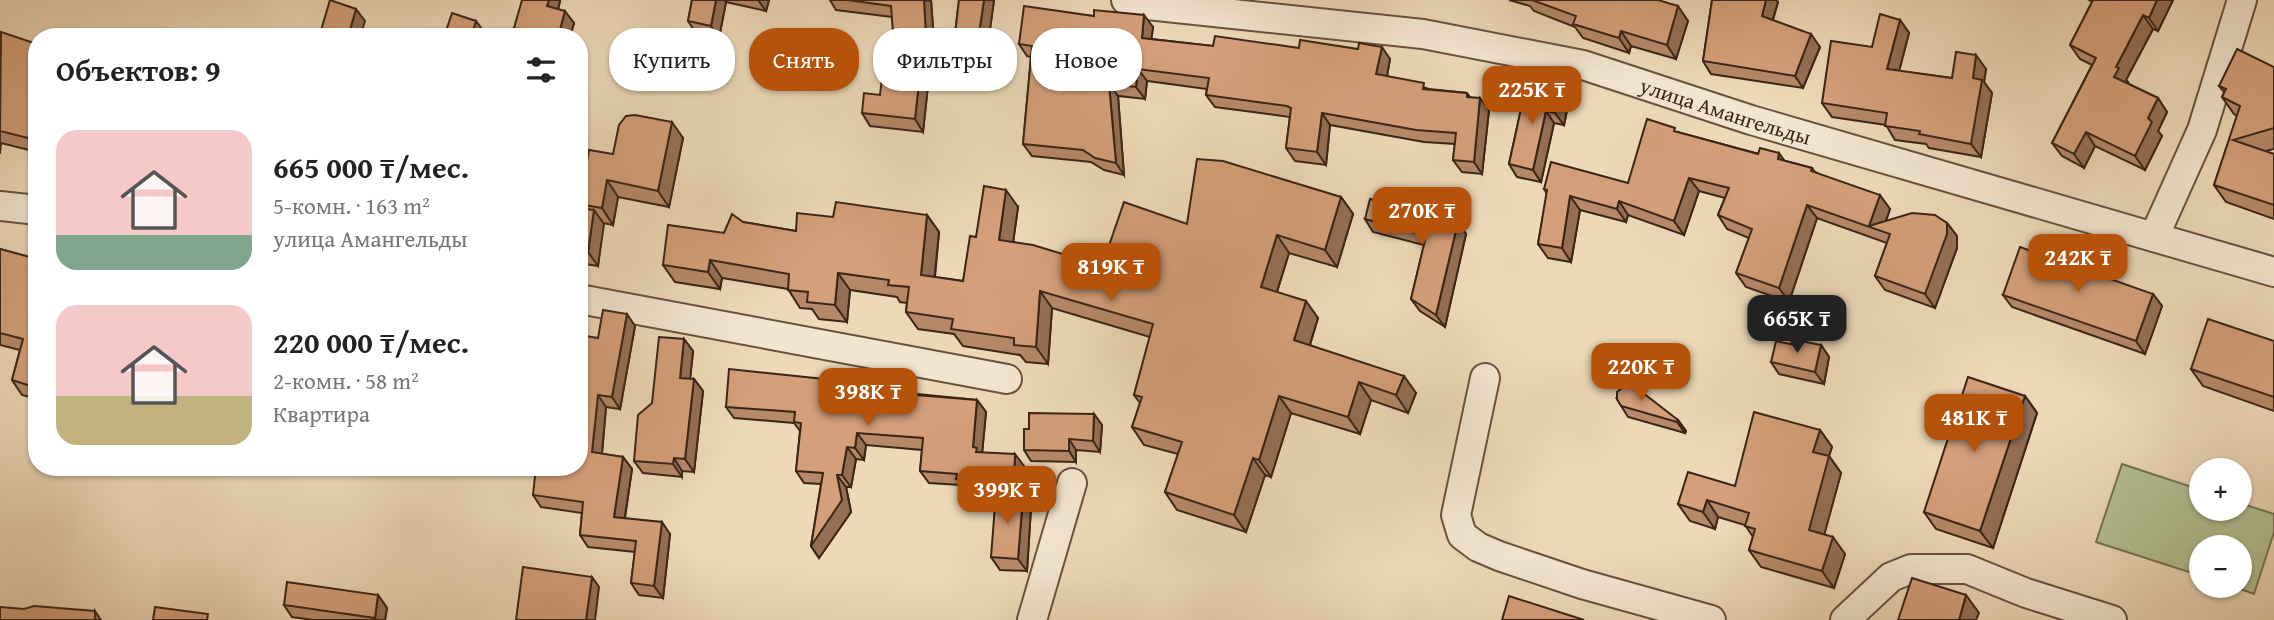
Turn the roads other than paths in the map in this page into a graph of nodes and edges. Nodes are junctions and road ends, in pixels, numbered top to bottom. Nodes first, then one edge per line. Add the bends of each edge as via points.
1 (1126, 0) edge
2 (2242, 0) edge
3 (0, 206) edge
4 (28, 210) edge
5 (2154, 237) junction
6 (2274, 272) edge
7 (588, 301) edge
8 (1485, 378) dead end
9 (1007, 379) dead end
10 (1072, 483) dead end
11 (1032, 620) edge
12 (1711, 620) edge
13 (1845, 620) edge
14 (2112, 620) edge

1 - 5 street, улица Амангельды via 1423,34 1583,65 1751,120
2 - 5 street via 2202,130
3 - 4 street
5 - 6 street, улица Амангельды
7 - 9 street
8 - 12 street via 1456,515 1462,535 1499,556
10 - 11 street
13 - 14 street via 1891,577 1910,569 1967,569

